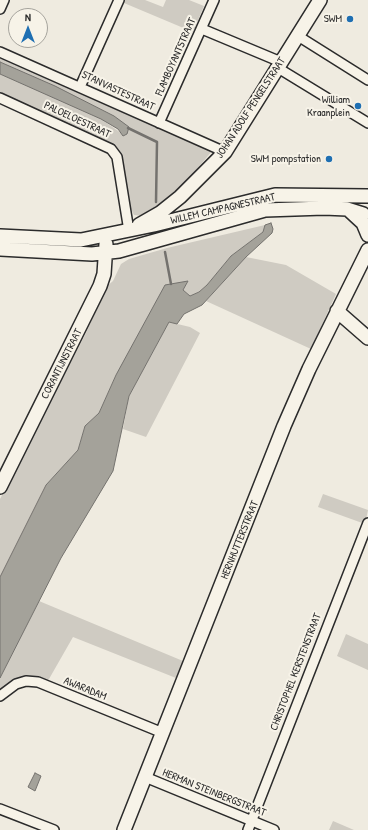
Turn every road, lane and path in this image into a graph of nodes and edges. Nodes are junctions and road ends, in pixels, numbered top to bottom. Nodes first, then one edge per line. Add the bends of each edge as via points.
1 (4, 0) edge
2 (119, 0) edge
3 (214, 0) edge
4 (320, 0) edge
5 (0, 9) edge
6 (202, 29) junction
7 (298, 36) junction
8 (0, 52) edge
9 (279, 65) junction
10 (368, 80) edge
11 (80, 87) junction
12 (0, 98) edge
13 (159, 123) junction
14 (368, 123) edge
15 (225, 152) junction
16 (368, 195) edge
17 (347, 209) junction
18 (366, 217) edge
19 (129, 231) junction
20 (368, 234) edge
21 (0, 236) edge
22 (105, 236) junction
23 (367, 248) edge
24 (0, 249) edge
25 (113, 251) junction
26 (92, 254) junction
27 (104, 274) junction
28 (337, 312) junction
29 (326, 333) junction
30 (366, 336) edge
31 (0, 488) edge
32 (368, 523) edge
33 (0, 696) edge
34 (164, 733) junction
35 (145, 778) junction
36 (0, 809) edge
37 (251, 820) junction
38 (54, 830) edge
39 (124, 830) edge
40 (248, 830) edge
41 (274, 830) edge

1 - 5 street
2 - 11 street
3 - 6 street, FLAMBOYANTSTRAAT
4 - 7 main road, JOHAN ADOLF PENGELSTRAAT
6 - 9 street
6 - 13 street, FLAMBOYANTSTRAAT
7 - 9 main road, JOHAN ADOLF PENGELSTRAAT
7 - 10 street
8 - 11 street, STANVASTESTRAAT
9 - 14 street
9 - 15 main road, JOHAN ADOLF PENGELSTRAAT
11 - 13 street, STANVASTESTRAAT
12 - 19 street, PALOELOESTRAAT via 111,149 117,158
13 - 15 street, STANVASTESTRAAT
15 - 19 main road, JOHAN ADOLF PENGELSTRAAT via 180,198
16 - 18 main road via 363,204
16 - 19 main road, WILLEM CAMPAGNESTRAAT via 275,195
17 - 18 main road, WILLEM CAMPAGNESTRAAT
17 - 20 main road via 363,223
17 - 25 main road, WILLEM CAMPAGNESTRAAT via 266,210
19 - 22 main road, WILLEM CAMPAGNESTRAAT
21 - 22 main road, WILLEM CAMPAGNESTRAAT via 58,240
22 - 25 main road
23 - 28 main road, HERNHUTTERSTRAAT
24 - 26 main road, WILLEM CAMPAGNESTRAAT
25 - 26 main road, WILLEM CAMPAGNESTRAAT
25 - 27 main road, CORANTIJNSTRAAT
26 - 27 main road
27 - 31 main road, CORANTIJNSTRAAT via 90,309
28 - 29 main road, HERNHUTTERSTRAAT
28 - 30 main road
29 - 30 main road via 341,329
29 - 34 main road, HERNHUTTERSTRAAT via 284,426
32 - 37 street, CHRISTOPHEL KERSTENSTRAAT
33 - 34 street, AWARADAM via 16,684 38,682
34 - 35 main road, HERNHUTTERSTRAAT
35 - 37 street, HERMAN STEINBERGSTRAAT
35 - 39 main road, HERNHUTTERSTRAAT
36 - 38 street
37 - 40 street, CHRISTOPHEL KERSTENSTRAAT
37 - 41 street, HERMAN STEINBERGSTRAAT

